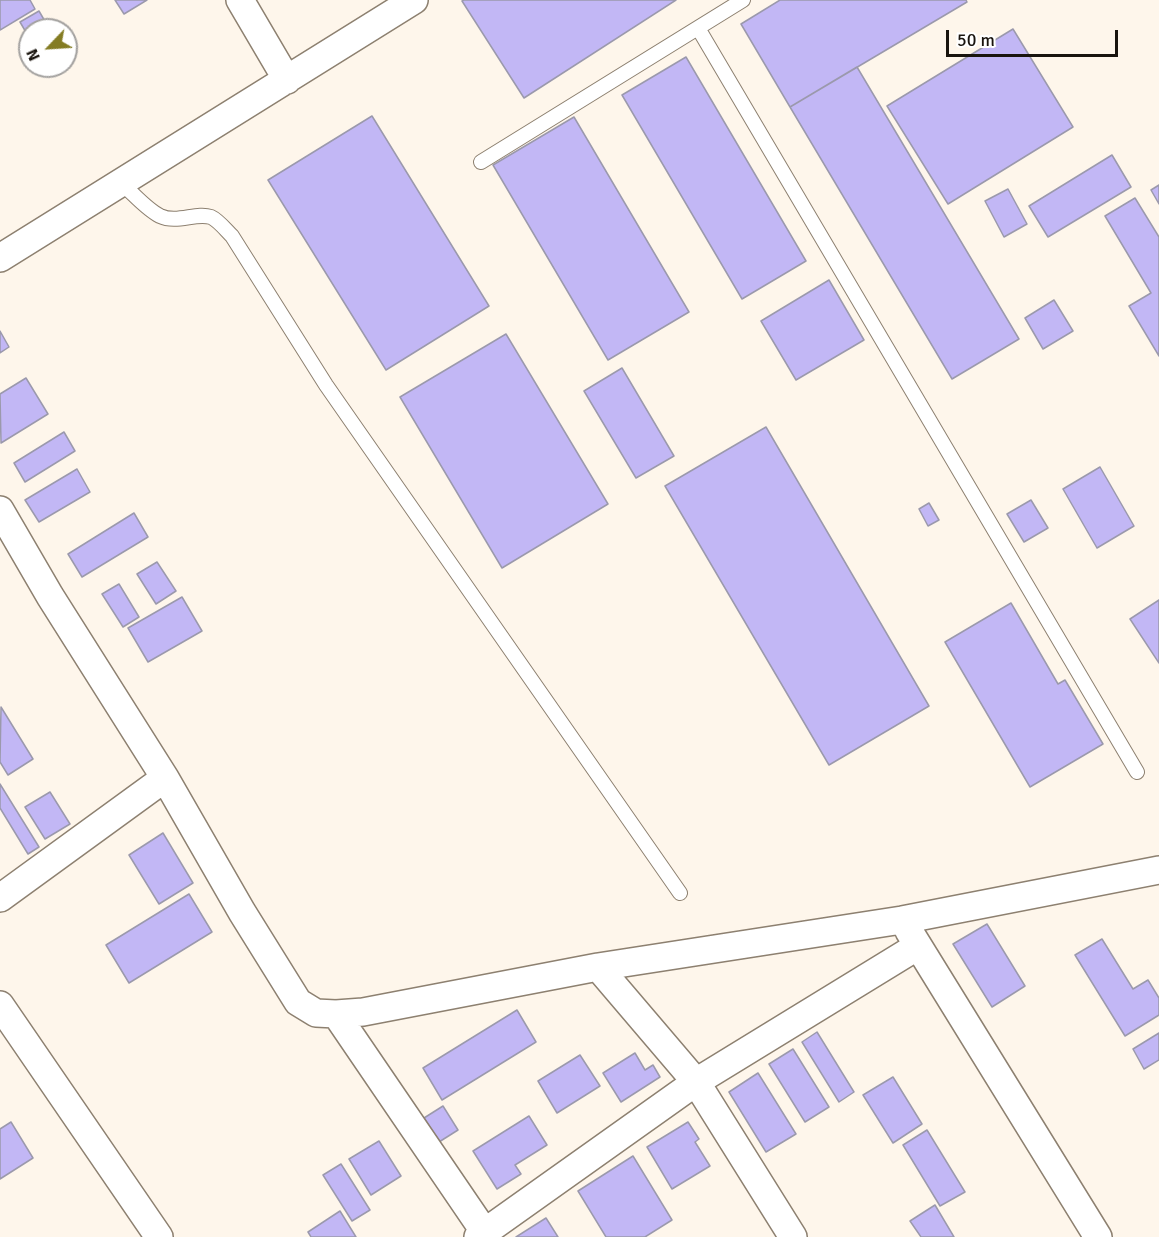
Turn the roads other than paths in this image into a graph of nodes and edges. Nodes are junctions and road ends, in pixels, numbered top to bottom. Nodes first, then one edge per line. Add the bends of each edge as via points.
1 (240, 0) edge
2 (414, 0) edge
3 (743, 0) edge
4 (698, 28) junction
5 (287, 80) junction
6 (481, 162) dead end
7 (122, 183) junction
8 (0, 258) edge
9 (0, 510) edge
10 (1137, 772) dead end
11 (165, 778) junction
12 (1158, 873) edge
13 (680, 893) dead end
14 (0, 898) edge
15 (902, 920) junction
16 (918, 946) junction
17 (598, 968) junction
18 (0, 1005) edge
19 (336, 1014) junction
20 (696, 1082) junction
21 (483, 1235) edge
22 (159, 1237) edge
23 (793, 1237) edge
24 (1098, 1237) edge

1 - 5 street
2 - 5 street
3 - 4 lane
4 - 6 lane
4 - 10 lane
5 - 7 street
7 - 8 street
7 - 13 lane via 162,216 212,217 232,236 333,395
9 - 11 street
11 - 14 street
11 - 19 street via 298,1002 316,1013
12 - 15 street
15 - 16 street
15 - 17 street
16 - 20 street
16 - 24 street
17 - 19 street
17 - 20 street
18 - 22 street
19 - 21 street
20 - 21 street
20 - 23 street

